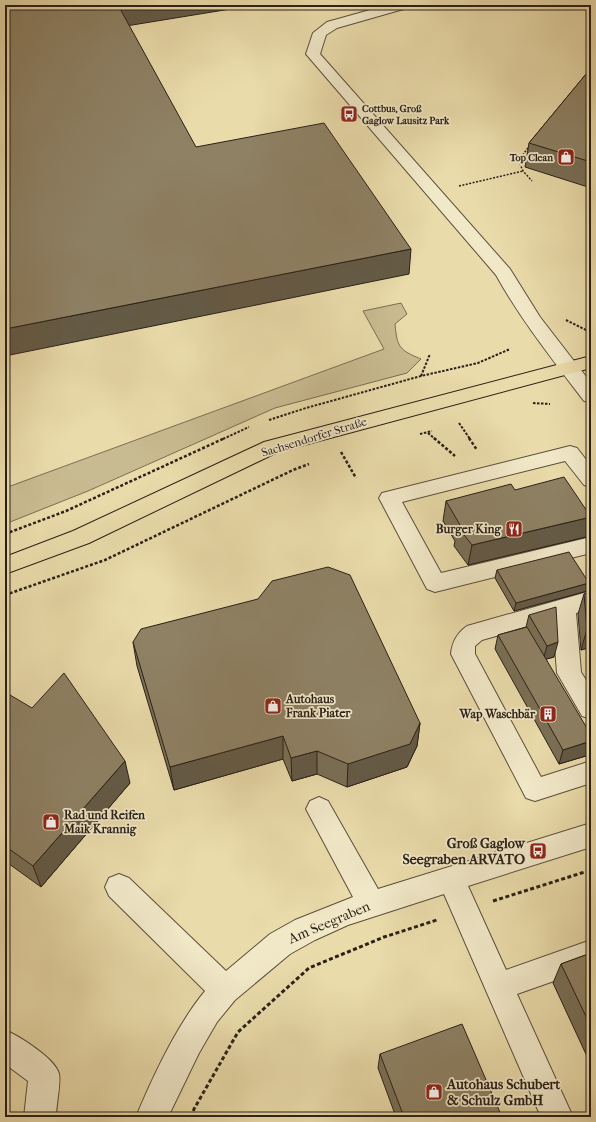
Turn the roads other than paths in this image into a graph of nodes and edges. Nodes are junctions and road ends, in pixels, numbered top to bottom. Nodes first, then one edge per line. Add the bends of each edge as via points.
1 (402, 5) edge
2 (591, 362) edge
3 (569, 367) junction
4 (591, 396) edge
5 (591, 480) edge
6 (591, 544) edge
7 (5, 566) edge
8 (591, 600) edge
9 (564, 608) junction
10 (591, 709) edge
11 (591, 772) edge
12 (319, 809) dead end
13 (591, 835) edge
14 (451, 879) junction
15 (119, 887) dead end
16 (371, 904) junction
17 (591, 954) edge
18 (498, 987) junction
19 (225, 990) junction
20 (5, 1045) edge
21 (40, 1117) edge
22 (152, 1117) edge
23 (557, 1117) edge

1 - 3 street via 332,25 320,33 313,54 504,273
2 - 3 main road, Sachsendorfer Straße
3 - 4 street
3 - 7 main road, Sachsendorfer Straße via 271,447 81,538
5 - 6 street via 570,453 389,498 435,583
8 - 9 street
9 - 10 street via 569,673
9 - 11 street via 475,633 463,644 463,654 535,790
12 - 16 street
13 - 14 street, Am Seegraben
14 - 16 street, Am Seegraben
14 - 18 street
15 - 19 street
16 - 19 street, Am Seegraben via 305,930 280,944
17 - 18 street
18 - 23 street
19 - 22 street, Am Seegraben via 188,1042
20 - 21 street via 44,1074

